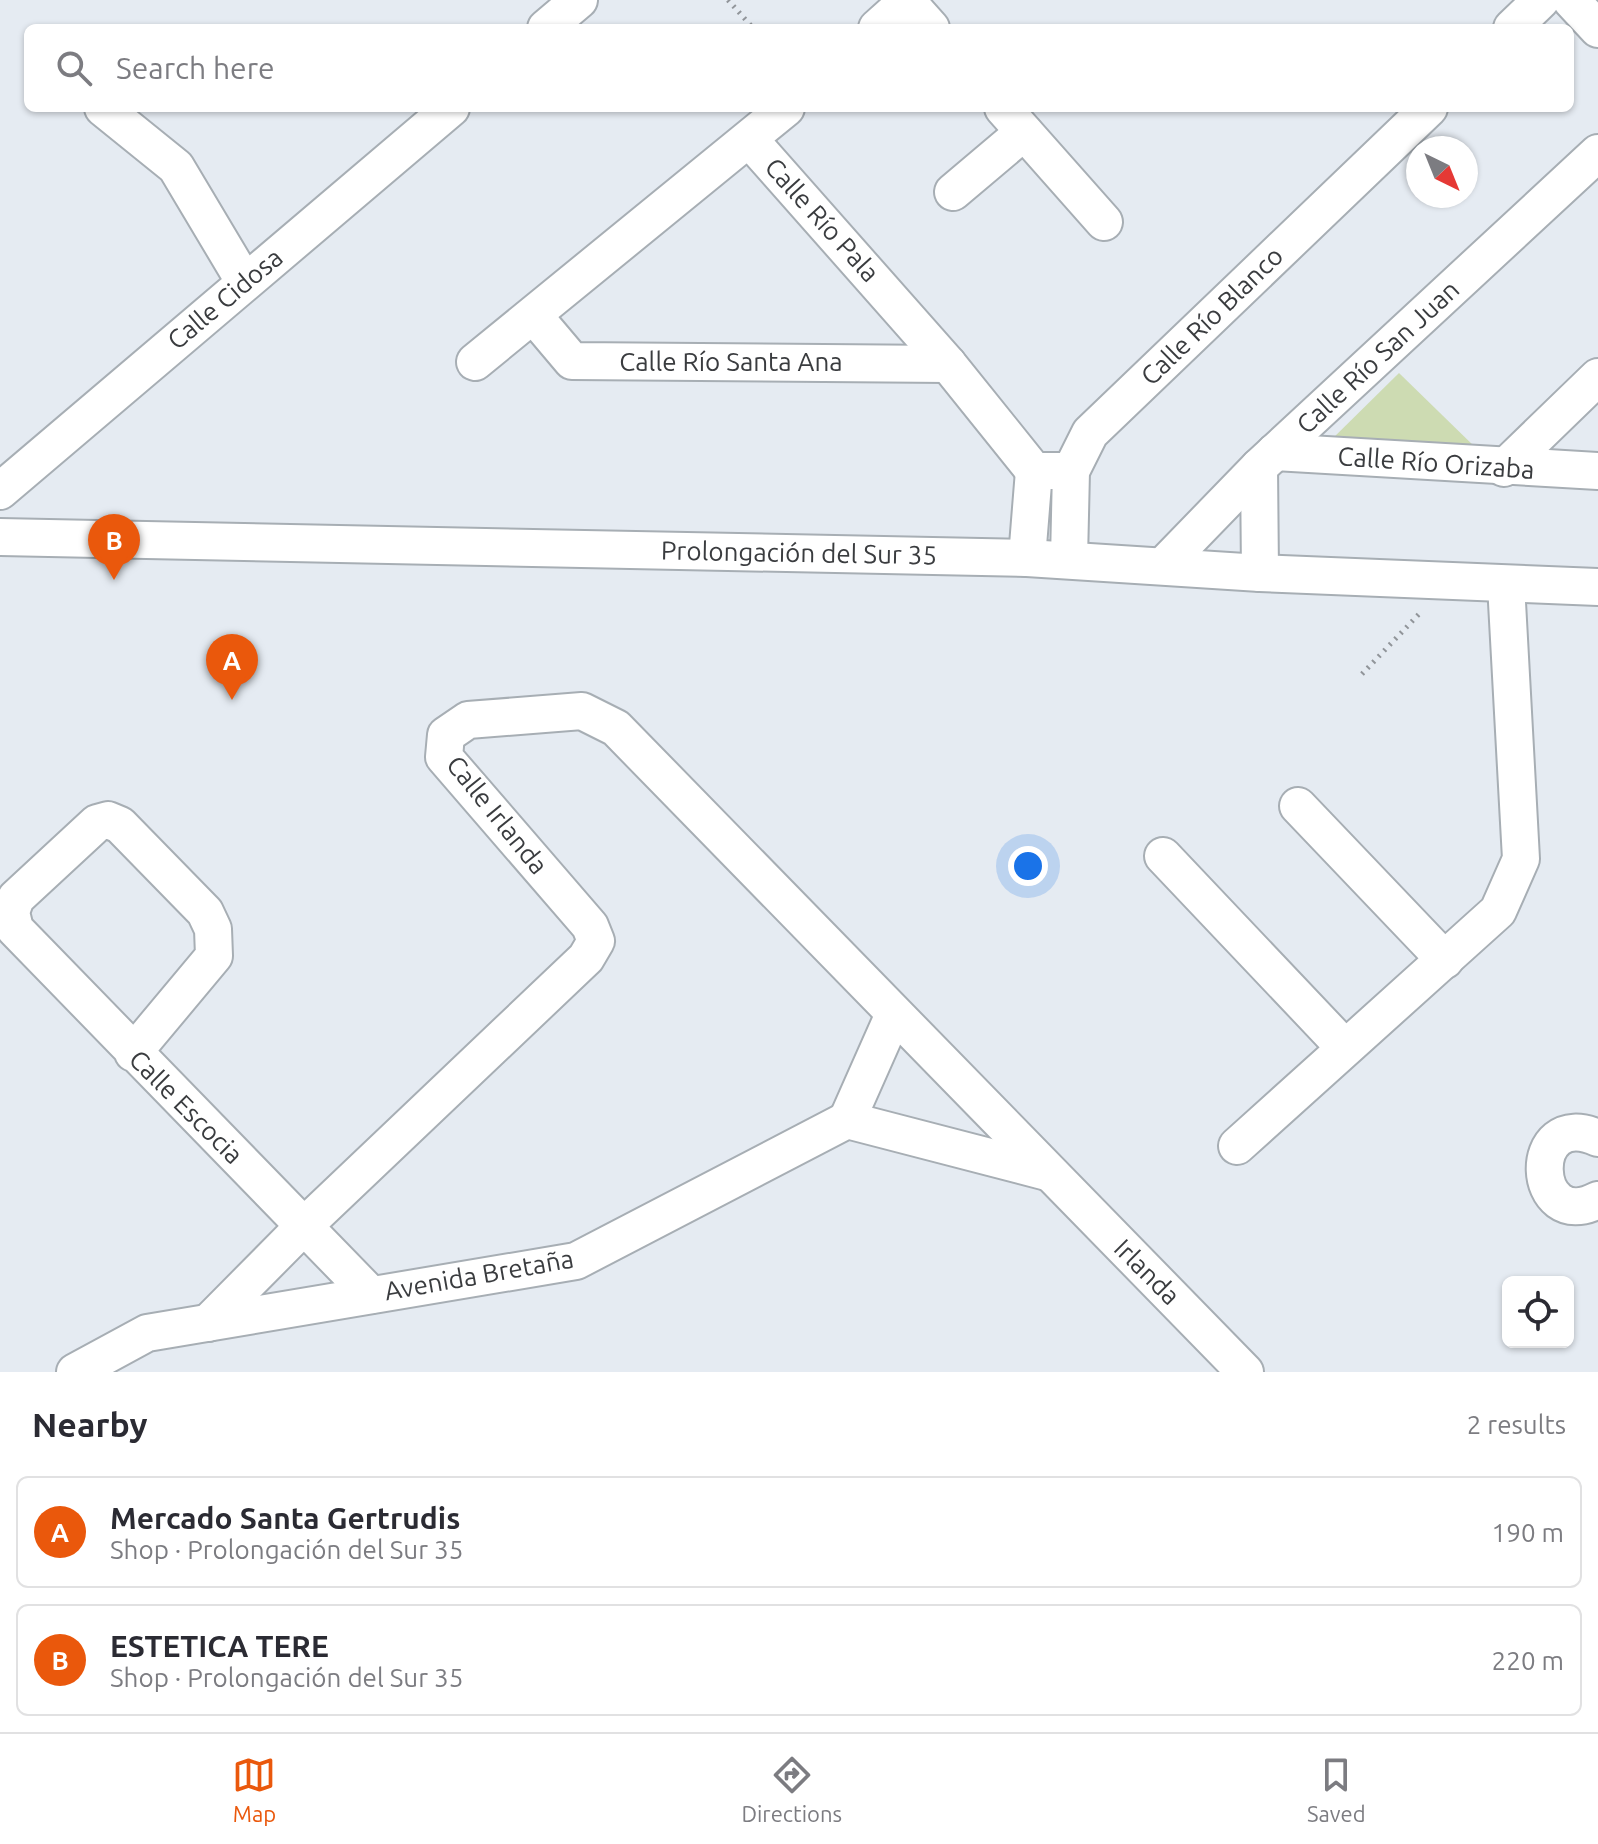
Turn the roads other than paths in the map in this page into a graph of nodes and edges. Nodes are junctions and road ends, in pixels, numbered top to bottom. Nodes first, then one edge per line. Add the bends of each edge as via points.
1 (579, 0) edge
2 (1541, 0) edge
3 (1571, 0) edge
4 (907, 1) edge
5 (551, 24) edge
6 (881, 24) edge
7 (927, 24) edge
8 (1516, 24) edge
9 (1598, 29) edge
10 (108, 112) edge
11 (446, 112) edge
12 (782, 112) edge
13 (1425, 112) edge
14 (1013, 120) edge
15 (750, 140) junction
16 (1598, 153) edge
17 (953, 192) dead end
18 (1104, 222) dead end
19 (244, 281) junction
20 (534, 316) junction
21 (475, 362) dead end
22 (948, 364) junction
23 (1598, 377) edge
24 (1267, 460) junction
25 (1504, 468) junction
26 (1034, 471) junction
27 (1071, 471) junction
28 (1598, 471) edge
29 (0, 491) edge
30 (0, 537) edge
31 (1027, 558) junction
32 (1069, 559) junction
33 (1163, 566) junction
34 (1260, 573) junction
35 (1516, 584) junction
36 (1598, 587) edge
37 (1298, 806) dead end
38 (1163, 856) dead end
39 (1445, 960) junction
40 (894, 1014) junction
41 (1345, 1048) junction
42 (133, 1053) junction
43 (847, 1120) junction
44 (1598, 1138) edge
45 (1237, 1146) dead end
46 (1049, 1172) junction
47 (1598, 1200) edge
48 (304, 1226) junction
49 (371, 1295) junction
50 (208, 1323) junction
51 (75, 1372) edge
52 (1245, 1372) edge

1 - 5 street
2 - 8 street
3 - 9 street
4 - 6 street
4 - 7 street
10 - 19 street via 176,167
11 - 19 street, Calle Cidosa
12 - 15 street
13 - 27 street, Calle Río Blanco via 1090,433
14 - 17 street
14 - 18 street
15 - 20 street, Calle Río Pala
15 - 22 street, Calle Río Pala
16 - 24 street, Calle Río San Juan
19 - 29 street, Calle Cidosa
20 - 21 street, Calle Río Pala
20 - 22 street, Calle Río Santa Ana via 572,361
22 - 26 street, Calle Río Pala
23 - 25 street
24 - 25 street, Calle Río Orizaba
24 - 33 street, Calle Río San Juan
24 - 34 street
25 - 28 street, Calle Río Orizaba
26 - 27 street
26 - 31 street
27 - 32 street, Calle Río Blanco
30 - 31 street, Prolongación del Sur 35
31 - 32 street, Prolongación del Sur 35
32 - 33 street, Prolongación del Sur 35
33 - 34 street, Prolongación del Sur 35
34 - 35 street, Prolongación del Sur 35
35 - 36 street, Prolongación del Sur 35
35 - 39 street via 1521,859 1498,911
37 - 39 street
38 - 41 street
39 - 41 street
40 - 43 street
40 - 46 street, Calle Irlanda
40 - 48 street, Calle Irlanda via 616,728 582,711 468,720 446,735 444,757 590,926 596,941 586,958
41 - 45 street
42 - 42 street, Calle Escocia via 15,929 11,912 16,898 97,823 108,820 120,825 205,912 213,929 214,956
42 - 48 street, Calle Escocia
43 - 46 street
43 - 49 street, Avenida Bretaña via 576,1261
44 - 47 street via 1586,1133 1563,1136 1543,1163 1554,1196 1577,1205
46 - 52 street, Irlanda
48 - 49 street, Calle Escocia
48 - 50 street, Calle Irlanda
49 - 50 street, Avenida Bretaña
50 - 51 street, Avenida Bretaña via 147,1333

